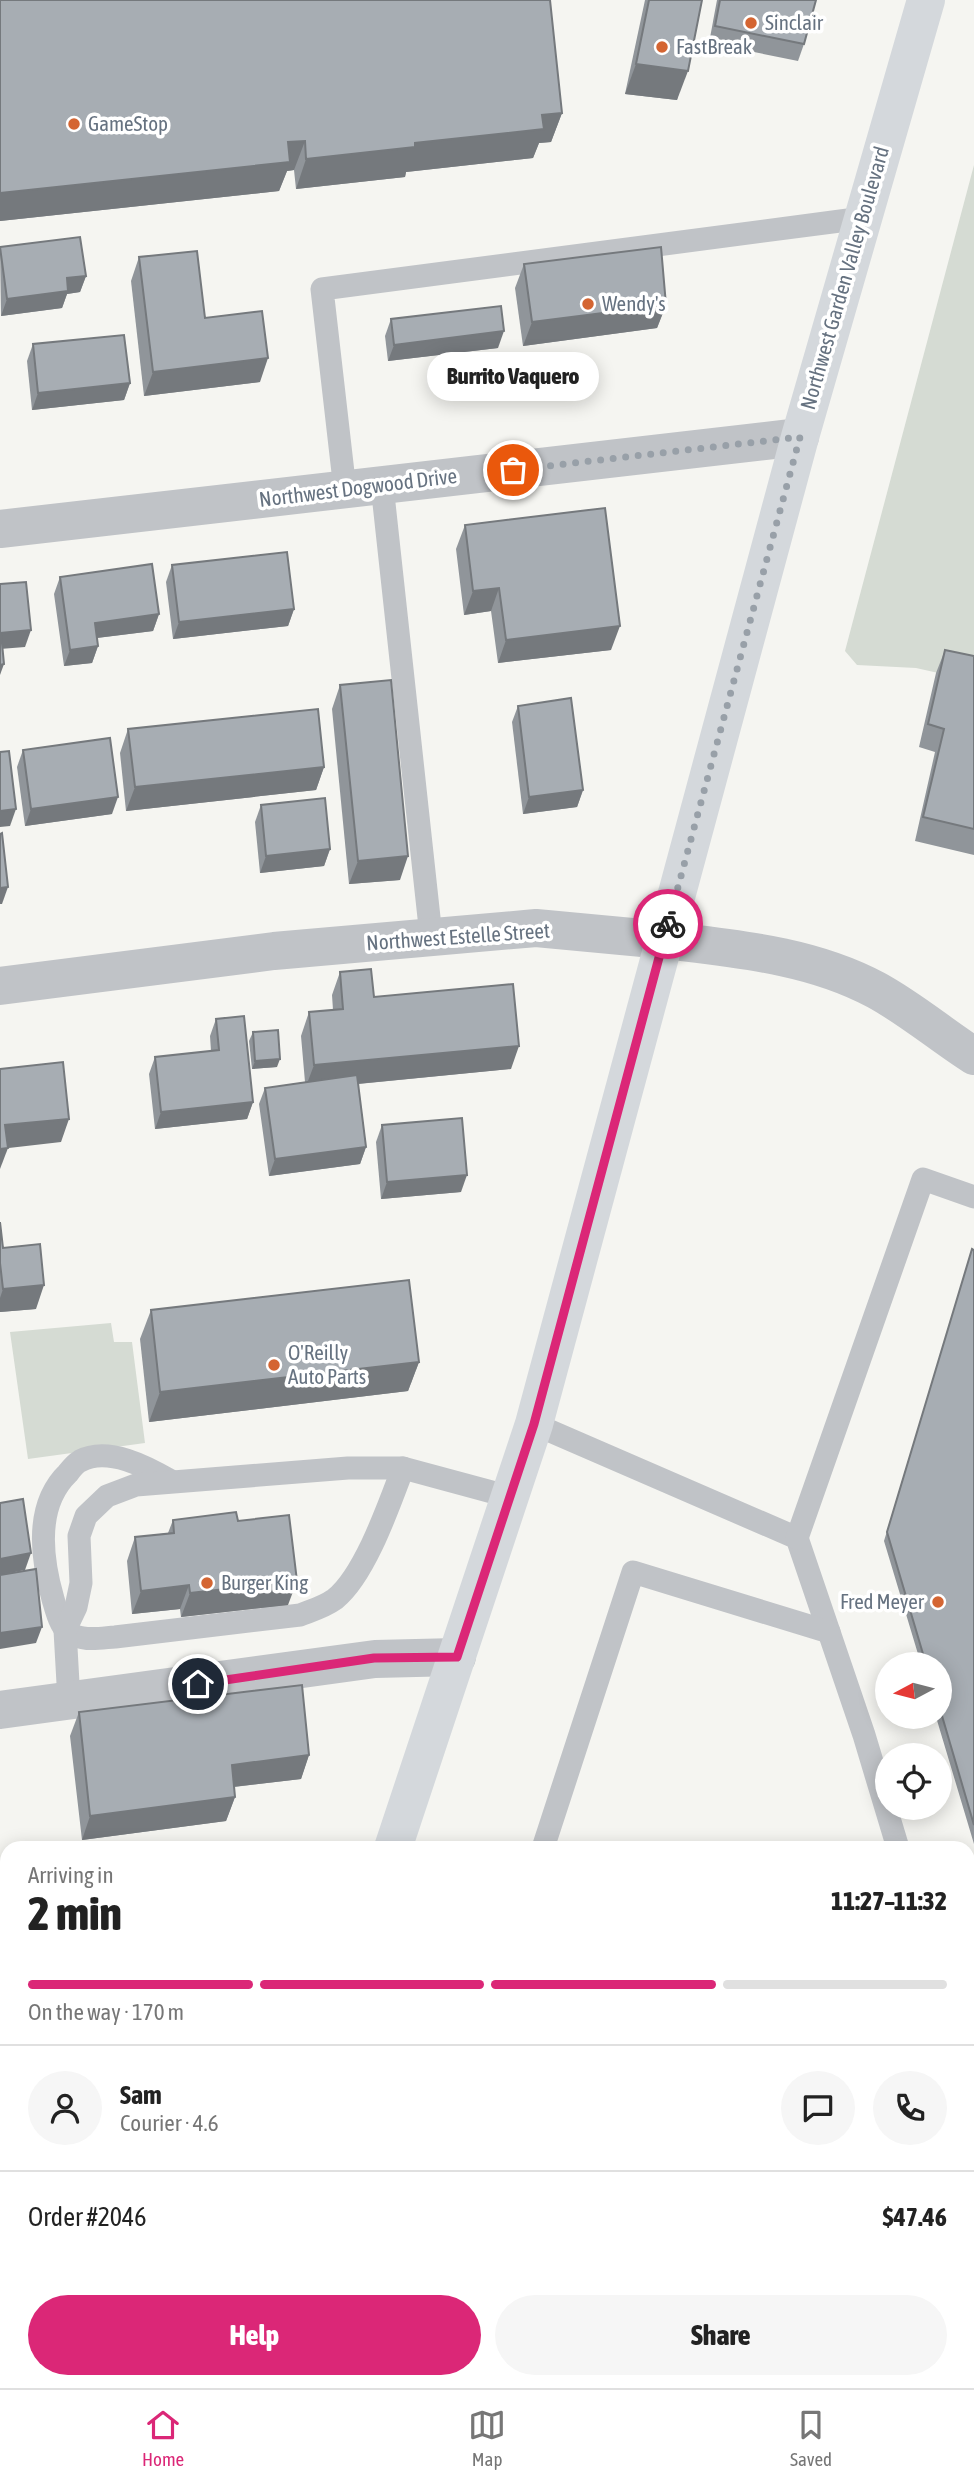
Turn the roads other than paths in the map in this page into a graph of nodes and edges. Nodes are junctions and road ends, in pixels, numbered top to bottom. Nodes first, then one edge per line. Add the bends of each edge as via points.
1 (926, 0) edge
2 (863, 218) junction
3 (800, 437) junction
4 (364, 487) junction
5 (0, 528) edge
6 (431, 936) junction
7 (664, 940) junction
8 (0, 986) edge
9 (974, 1056) edge
10 (974, 1197) edge
11 (534, 1424) junction
12 (403, 1468) junction
13 (171, 1481) junction
14 (510, 1497) junction
15 (797, 1538) junction
16 (65, 1630) junction
17 (829, 1632) junction
18 (457, 1657) junction
19 (69, 1701) junction
20 (0, 1710) edge
21 (395, 1841) edge
22 (545, 1841) edge
23 (896, 1841) edge

1 - 2 main road, Northwest Garden Valley Boulevard
2 - 3 main road, Northwest Garden Valley Boulevard
2 - 4 lane via 322,289
3 - 4 street, Northwest Dogwood Drive
3 - 7 main road, Northwest Garden Valley Boulevard
4 - 5 street, Northwest Dogwood Drive
4 - 6 lane
6 - 7 street, Northwest Estelle Street via 536,928
6 - 8 street, Northwest Estelle Street
7 - 9 street, Northwest Estelle Street via 775,954 832,971 875,989
7 - 11 main road, Northwest Garden Valley Boulevard
10 - 15 lane via 923,1180
11 - 14 main road, Northwest Garden Valley Boulevard
11 - 15 lane
12 - 13 lane
12 - 14 lane
12 - 16 lane via 381,1527 349,1584 323,1607 300,1615 127,1636 88,1639
13 - 16 lane via 136,1485 107,1496 86,1516 79,1536 81,1583
13 - 16 lane via 149,1468 96,1457 79,1461 56,1485 43,1522 47,1579
14 - 18 main road, Northwest Garden Valley Boulevard
15 - 17 lane
16 - 19 lane
17 - 22 lane via 633,1572
17 - 23 lane
18 - 19 street via 374,1658
18 - 21 main road, Northwest Garden Valley Boulevard
19 - 20 street

